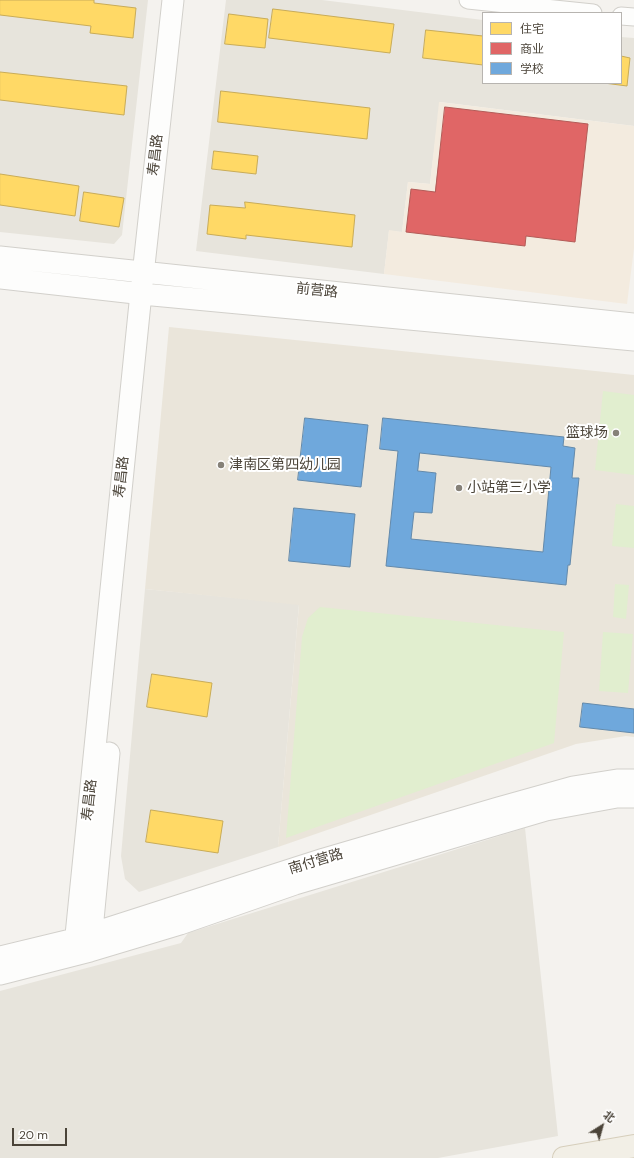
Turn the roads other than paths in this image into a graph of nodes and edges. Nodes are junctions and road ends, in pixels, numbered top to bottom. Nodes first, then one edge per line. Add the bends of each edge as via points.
1 (172, 0) edge
2 (185, 0) edge
3 (468, 0) edge
4 (582, 12) edge
5 (622, 16) edge
6 (634, 17) edge
7 (154, 234) junction
8 (0, 257) edge
9 (111, 269) junction
10 (146, 272) junction
11 (0, 278) edge
12 (108, 290) junction
13 (147, 294) junction
14 (634, 324) edge
15 (634, 340) edge
16 (634, 780) edge
17 (634, 797) edge
18 (83, 945) junction
19 (0, 957) edge
20 (0, 974) edge
21 (634, 1146) edge
22 (634, 1157) edge
23 (564, 1158) edge
24 (629, 1158) edge

1 - 7 street, 寿昌路
2 - 7 street, 寿昌路
3 - 4 street
5 - 6 street
7 - 9 street via 125,264
7 - 10 street, 寿昌路
8 - 9 street, 前营路
9 - 10 street, 前营路
10 - 12 street via 125,285
10 - 13 street, 寿昌路
10 - 14 street, 前营路
11 - 12 street, 前营路
12 - 13 street, 前营路
13 - 15 street, 前营路
13 - 18 street, 寿昌路
16 - 18 street, 南付营路 via 573,787 324,859
17 - 18 street, 南付营路 via 617,797 546,810 295,884 180,924
18 - 19 street, 南付营路
18 - 20 street, 南付营路
21 - 23 main road
22 - 24 main road

